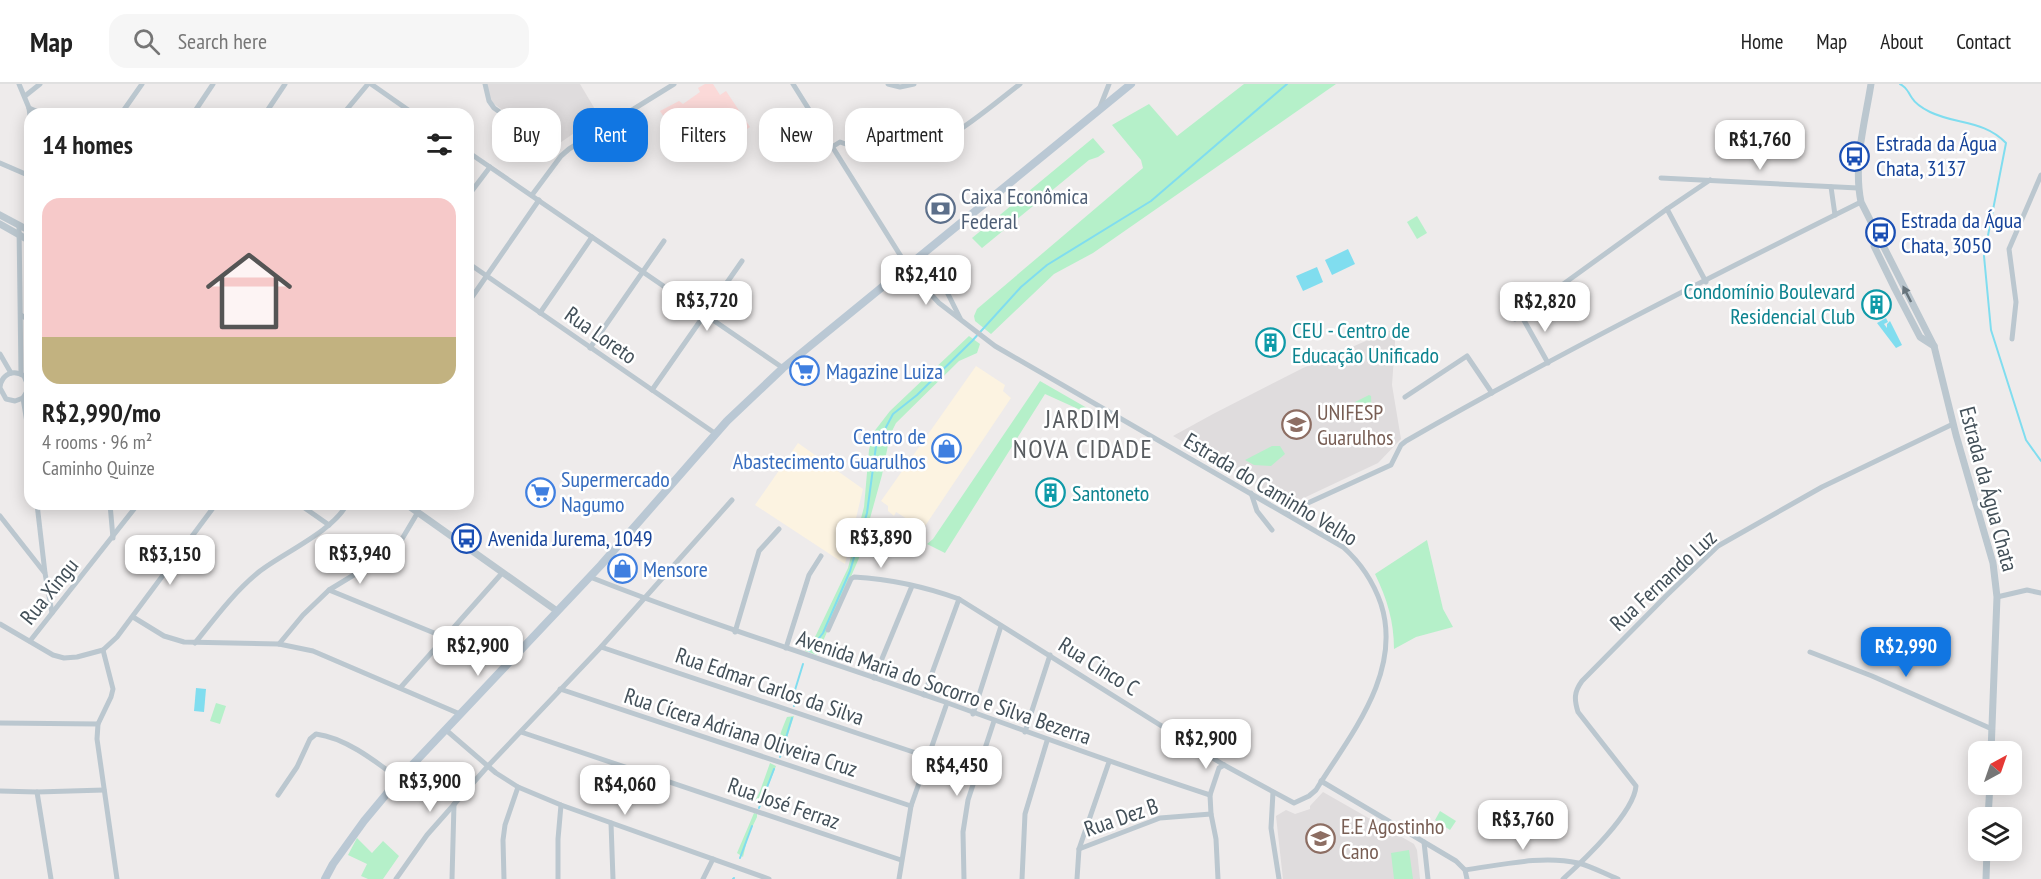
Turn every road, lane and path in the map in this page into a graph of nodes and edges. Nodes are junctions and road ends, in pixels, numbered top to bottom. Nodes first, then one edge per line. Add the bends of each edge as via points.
1 (20, 84) edge
2 (40, 84) edge
3 (142, 84) edge
4 (213, 84) edge
5 (285, 84) edge
6 (369, 84) edge
7 (485, 84) edge
8 (674, 84) edge
9 (794, 84) edge
10 (888, 84) edge
11 (914, 84) edge
12 (1020, 84) edge
13 (1110, 84) edge
14 (1124, 84) edge
15 (1131, 84) edge
16 (1871, 84) edge
17 (25, 96) junction
18 (29, 108) edge
19 (125, 108) edge
20 (197, 108) edge
21 (270, 108) edge
22 (349, 108) edge
23 (405, 108) edge
24 (494, 108) edge
25 (808, 108) edge
26 (1097, 113) junction
27 (833, 146) edge
28 (833, 149) edge
29 (474, 156) edge
30 (0, 163) edge
31 (490, 167) junction
32 (24, 173) edge
33 (2041, 175) edge
34 (1661, 178) dead end
35 (1710, 180) junction
36 (1831, 187) junction
37 (474, 188) edge
38 (1858, 188) junction
39 (532, 195) junction
40 (539, 200) junction
41 (1861, 202) junction
42 (1667, 209) junction
43 (0, 215) edge
44 (1835, 215) junction
45 (0, 224) edge
46 (19, 225) junction
47 (24, 228) edge
48 (18, 233) junction
49 (24, 237) edge
50 (592, 237) junction
51 (664, 241) dead end
52 (917, 259) junction
53 (742, 261) dead end
54 (474, 267) edge
55 (907, 267) junction
56 (644, 272) junction
57 (486, 276) junction
58 (1706, 282) junction
59 (474, 294) edge
60 (540, 313) junction
61 (21, 315) junction
62 (705, 315) junction
63 (1521, 315) junction
64 (24, 317) edge
65 (960, 319) junction
66 (1515, 319) dead end
67 (2012, 339) dead end
68 (590, 348) junction
69 (0, 354) edge
70 (1548, 363) junction
71 (783, 368) junction
72 (11, 373) junction
73 (21, 374) junction
74 (24, 378) edge
75 (0, 386) edge
76 (652, 390) junction
77 (1492, 393) junction
78 (1405, 397) dead end
79 (23, 398) joint
80 (10, 401) junction
81 (0, 403) edge
82 (24, 404) edge
83 (1953, 424) junction
84 (716, 434) junction
85 (1173, 449) junction
86 (1170, 456) dead end
87 (1251, 493) junction
88 (732, 500) dead end
89 (38, 510) edge
90 (111, 510) edge
91 (134, 510) edge
92 (212, 510) edge
93 (308, 510) edge
94 (343, 510) edge
95 (415, 510) edge
96 (418, 512) junction
97 (1286, 513) junction
98 (0, 516) edge
99 (329, 525) junction
100 (779, 529) dead end
101 (1272, 530) dead end
102 (113, 538) junction
103 (821, 556) dead end
104 (503, 572) junction
105 (45, 573) junction
106 (590, 577) junction
107 (912, 586) junction
108 (329, 590) junction
109 (2041, 593) edge
110 (1997, 597) junction
111 (645, 599) junction
112 (959, 599) junction
113 (557, 611) junction
114 (52, 614) junction
115 (133, 617) junction
116 (0, 624) edge
117 (1001, 626) junction
118 (828, 630) dead end
119 (735, 632) junction
120 (444, 637) junction
121 (30, 641) junction
122 (195, 643) junction
123 (279, 644) junction
124 (601, 647) junction
125 (786, 648) junction
126 (103, 650) junction
127 (1810, 652) dead end
128 (1050, 655) junction
129 (874, 678) junction
130 (401, 687) junction
131 (560, 689) junction
132 (924, 695) junction
133 (947, 703) junction
134 (460, 714) junction
135 (973, 714) junction
136 (994, 721) junction
137 (0, 723) edge
138 (98, 724) junction
139 (1992, 729) junction
140 (446, 730) junction
141 (521, 732) junction
142 (1024, 732) junction
143 (1047, 741) junction
144 (1991, 741) edge
145 (928, 757) junction
146 (1109, 762) junction
147 (1224, 765) junction
148 (488, 766) junction
149 (399, 779) junction
150 (1321, 781) junction
151 (518, 787) junction
152 (104, 790) junction
153 (0, 791) edge
154 (37, 792) junction
155 (1273, 792) junction
156 (278, 795) dead end
157 (1210, 795) junction
158 (454, 804) junction
159 (561, 805) junction
160 (911, 806) junction
161 (1211, 814) junction
162 (611, 823) junction
163 (1424, 842) junction
164 (1079, 849) junction
165 (713, 859) junction
166 (901, 860) junction
167 (1987, 861) edge
168 (1580, 863) junction
169 (1465, 870) junction
170 (755, 877) edge
171 (51, 879) edge
172 (117, 879) edge
173 (326, 879) edge
174 (396, 879) edge
175 (453, 879) edge
176 (504, 879) edge
177 (558, 879) edge
178 (613, 879) edge
179 (703, 879) edge
180 (769, 879) edge
181 (899, 879) edge
182 (964, 879) edge
183 (1022, 879) edge
184 (1077, 879) edge
185 (1218, 879) edge
186 (1279, 879) edge
187 (1428, 879) edge
188 (1467, 879) edge
189 (1563, 879) edge
190 (1618, 879) edge
191 (1986, 879) edge

1 - 17 street
2 - 17 street
3 - 19 street
4 - 20 street
5 - 21 street
6 - 22 street
6 - 23 street
7 - 24 street
8 - 39 street via 568,149
9 - 25 street, Estrada do Caminho Velho
10 - 11 street
12 - 27 street via 950,136 922,151 893,155 840,142
13 - 26 street
14 - 26 main road
15 - 26 main road
16 - 38 street, Estrada da Água Chata
17 - 18 street
26 - 52 main road
28 - 55 street, Estrada do Caminho Velho
29 - 31 street
30 - 32 street
31 - 37 street
31 - 39 street
33 - 67 street via 2009,249 2016,302
34 - 35 street
35 - 36 street
35 - 42 street
36 - 38 street
36 - 44 street
38 - 41 street, Estrada da Água Chata
39 - 40 street
40 - 50 street
40 - 57 street
41 - 44 street
41 - 83 street, Estrada da Água Chata via 1934,346
42 - 58 street
42 - 63 street
43 - 46 street
44 - 58 street
45 - 48 street
46 - 47 street
46 - 48 street
48 - 49 street
48 - 61 street
50 - 56 street
50 - 60 street
51 - 56 street
52 - 55 main road
52 - 65 street, Estrada do Caminho Velho via 945,288
53 - 62 street
54 - 57 street, Rua Loreto
55 - 65 street, Estrada do Caminho Velho via 916,281
55 - 71 main road
56 - 62 street
56 - 68 street
57 - 59 street
57 - 60 street, Rua Loreto
58 - 70 street
60 - 68 street, Rua Loreto
61 - 64 street
61 - 73 street
62 - 71 street
62 - 76 street
63 - 66 street
63 - 70 street
65 - 85 street, Estrada do Caminho Velho via 984,339
68 - 76 street, Rua Loreto
69 - 72 street
70 - 77 street
71 - 84 main road
72 - 73 street
72 - 75 street
73 - 74 street
75 - 80 street via 3,396
76 - 84 street, Rua Loreto
77 - 78 street via 1467,356
77 - 97 street via 1406,441 1391,465
79 - 80 street
79 - 82 street
80 - 81 street
83 - 110 street, Estrada da Água Chata via 1993,563
83 - 168 street, Rua Fernando Luz via 1822,487 1718,546 1582,681 1574,699 1578,712 1636,786 1631,804
84 - 106 main road
85 - 86 street
85 - 87 street, Estrada do Caminho Velho
87 - 97 street, Estrada do Caminho Velho
87 - 101 street via 1257,511
88 - 111 street
89 - 105 street
90 - 102 street
91 - 102 street, Rua Xingu
92 - 115 street
93 - 99 street
94 - 99 street
95 - 96 street
96 - 104 street
96 - 108 street via 390,553
97 - 150 street, Estrada do Caminho Velho via 1353,555 1372,583 1385,616 1386,654 1377,686
98 - 105 street
99 - 122 street via 258,573
100 - 119 street via 759,550
102 - 114 street, Rua Xingu
103 - 125 street via 810,575
104 - 113 street
104 - 120 street
105 - 114 street
106 - 111 street, Avenida Maria do Socorro e Silva Bezerra
106 - 113 main road
107 - 112 street, Rua Cinco C
107 - 118 street, Rua Cinco C via 852,578
107 - 129 street
108 - 120 street
108 - 123 street
109 - 110 street via 2027,590
110 - 139 street, Estrada da Água Chata
111 - 119 street, Avenida Maria do Socorro e Silva Bezerra
111 - 124 street
112 - 117 street, Rua Cinco C
112 - 132 street
113 - 134 main road
114 - 121 street, Rua Xingu
115 - 122 street via 164,636
115 - 126 street
116 - 121 street
117 - 128 street, Rua Cinco C
117 - 135 street
119 - 125 street, Avenida Maria do Socorro e Silva Bezerra
120 - 130 street
121 - 126 street via 64,658
122 - 123 street
123 - 130 street via 313,651
124 - 131 street
124 - 145 street, Rua Edmar Carlos da Silva
125 - 129 street, Avenida Maria do Socorro e Silva Bezerra
126 - 138 street via 113,689
127 - 139 street
128 - 142 street
128 - 147 street, Rua Cinco C
129 - 132 street, Avenida Maria do Socorro e Silva Bezerra
130 - 134 street
131 - 141 street
131 - 160 street, Rua Cícera Adriana Oliveira Cruz
132 - 133 street, Avenida Maria do Socorro e Silva Bezerra
133 - 135 street, Avenida Maria do Socorro e Silva Bezerra
133 - 145 street
134 - 140 main road
135 - 136 street, Avenida Maria do Socorro e Silva Bezerra
136 - 142 street, Avenida Maria do Socorro e Silva Bezerra
136 - 182 street via 968,800 963,832
137 - 138 street
138 - 152 street
139 - 144 street, Estrada da Água Chata
140 - 148 street
140 - 149 main road
141 - 148 street
141 - 166 street, Rua José Ferraz
142 - 143 street, Avenida Maria do Socorro e Silva Bezerra
143 - 146 street, Avenida Maria do Socorro e Silva Bezerra
143 - 183 street via 1025,814
145 - 160 street
146 - 157 street, Avenida Maria do Socorro e Silva Bezerra
146 - 164 street
147 - 155 street, Rua Cinco C
147 - 157 street via 1219,768
148 - 151 street
148 - 158 street
149 - 156 street via 353,748 316,734
149 - 173 main road via 364,821
150 - 155 street, Rua Cinco C via 1309,796 1299,801 1288,801
150 - 163 street
151 - 159 street
151 - 176 street via 504,832
152 - 154 street
152 - 172 street
153 - 154 street
154 - 171 street
155 - 186 street via 1271,828
157 - 161 street
158 - 174 street
158 - 175 street
159 - 162 street
159 - 177 street
160 - 166 street
161 - 164 street, Rua Dez B via 1160,818
161 - 185 street
162 - 165 street
162 - 178 street
163 - 169 street
163 - 187 street
164 - 184 street
165 - 170 street
165 - 179 street
166 - 181 street
167 - 191 street
168 - 169 street via 1543,860
168 - 189 street
168 - 190 street
169 - 188 street
170 - 180 street

